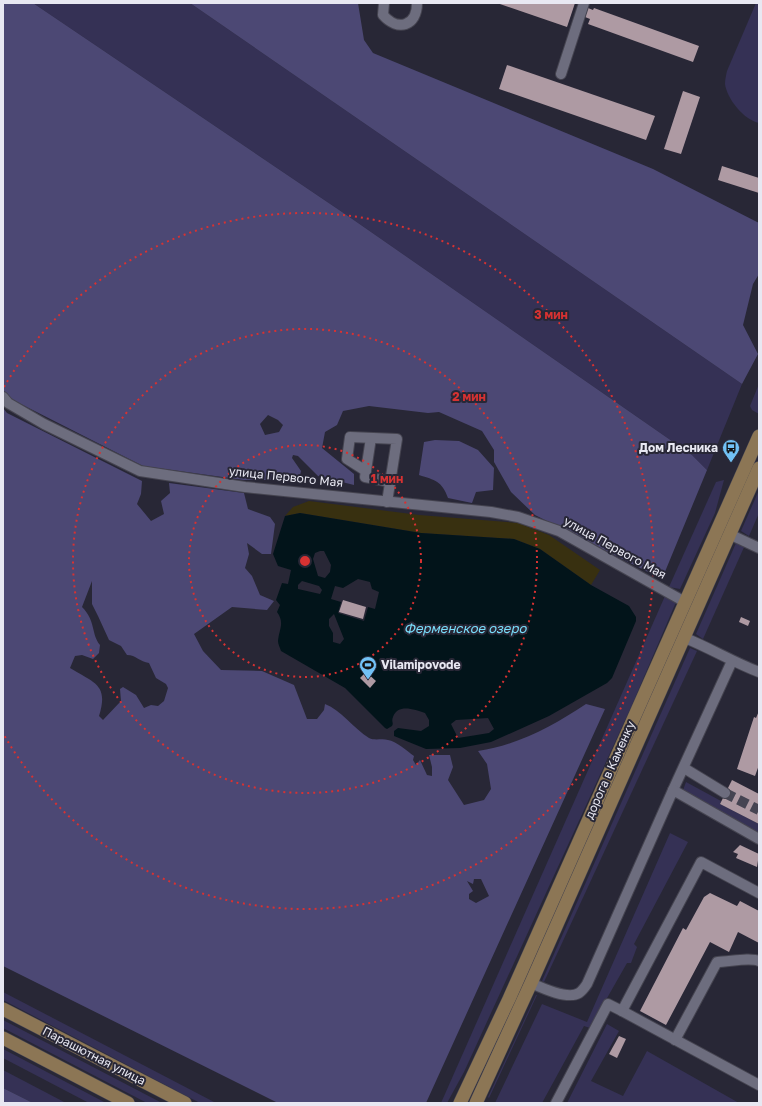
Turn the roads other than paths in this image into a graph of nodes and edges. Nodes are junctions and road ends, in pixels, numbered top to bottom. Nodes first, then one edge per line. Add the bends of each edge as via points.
1 (384, 3) edge
2 (417, 3) edge
3 (584, 3) edge
4 (561, 74) dead end
5 (3, 397) edge
6 (759, 436) edge
7 (371, 438) junction
8 (759, 468) edge
9 (366, 472) junction
10 (391, 482) junction
11 (387, 502) junction
12 (729, 534) junction
13 (759, 548) edge
14 (685, 602) junction
15 (684, 638) junction
16 (732, 661) junction
17 (759, 672) edge
18 (684, 768) junction
19 (673, 790) junction
20 (726, 793) tunnel mouth
21 (759, 838) edge
22 (759, 893) edge
23 (759, 961) edge
24 (531, 983) junction
25 (3, 1009) edge
26 (622, 1011) junction
27 (3, 1038) edge
28 (675, 1040) junction
29 (759, 1085) edge
30 (128, 1103) edge
31 (184, 1103) edge
32 (460, 1103) edge
33 (476, 1103) edge
34 (556, 1103) edge

1 - 2 street via 383,15 390,24 402,26 417,12
3 - 4 street
5 - 11 street, улица Первого Мая via 8,403 44,424 140,471 245,487
6 - 14 main road, дорога в Каменку
7 - 9 street
7 - 9 street via 350,437 347,459
7 - 10 street via 397,439
8 - 12 main road, дорога в Каменку
9 - 10 street via 365,477
10 - 11 street
11 - 14 street, улица Первого Мая via 518,517 559,531
12 - 13 street
12 - 15 main road, дорога в Каменку
14 - 32 main road, дорога в Каменку via 509,999
15 - 16 street via 708,647
15 - 24 main road, дорога в Каменку
16 - 17 street
16 - 18 street
18 - 19 street
18 - 20 street
19 - 21 street
19 - 24 street via 588,984 580,993 571,996
22 - 26 street via 701,862
23 - 28 street via 753,958 717,962
24 - 33 main road, дорога в Каменку
25 - 31 main road, Парашютная улица
26 - 28 street
26 - 34 street via 608,1004
27 - 30 main road
28 - 29 street

